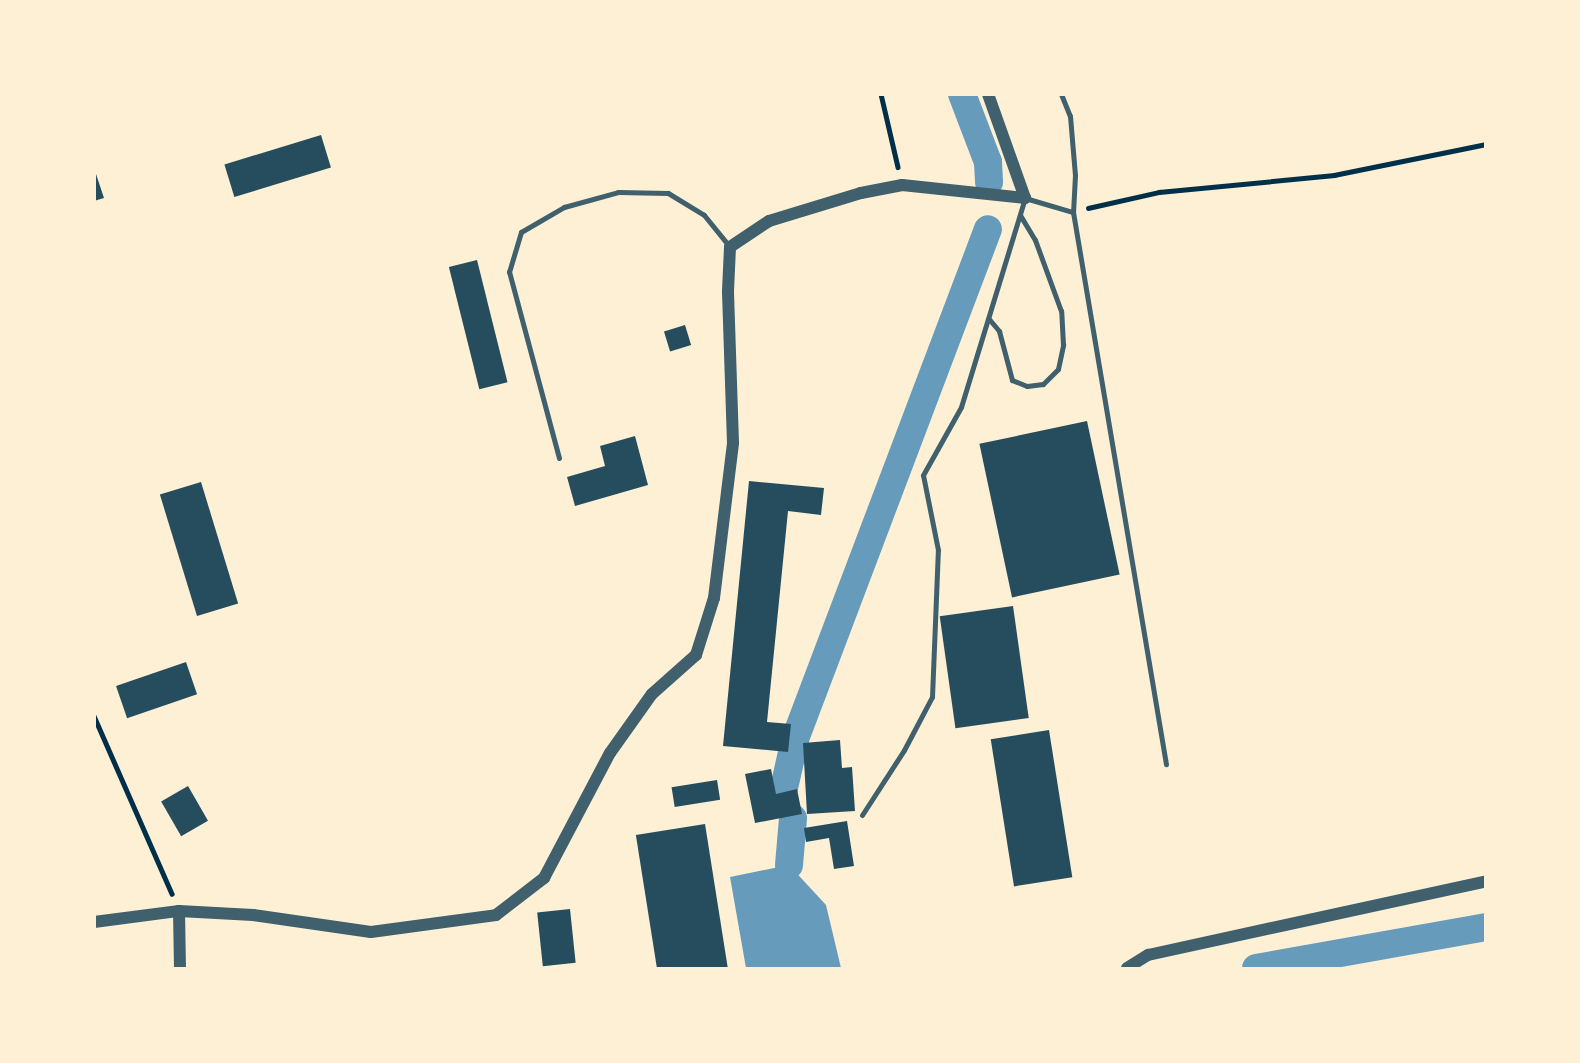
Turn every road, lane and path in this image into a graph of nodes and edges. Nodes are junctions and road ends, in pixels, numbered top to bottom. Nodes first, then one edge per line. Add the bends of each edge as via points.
1 (881, 94) edge
2 (988, 94) edge
3 (1061, 94) edge
4 (1486, 145) edge
5 (902, 185) junction
6 (1025, 198) junction
7 (1073, 212) junction
8 (1020, 215) junction
9 (730, 247) junction
10 (989, 319) junction
11 (559, 458) dead end
12 (94, 716) edge
13 (1166, 764) dead end
14 (862, 815) dead end
15 (1486, 881) edge
16 (179, 911) junction
17 (94, 922) edge
18 (180, 968) edge
19 (1126, 968) edge

1 - 5 path
2 - 6 street
3 - 7 lane via 1070,116
4 - 7 path via 1334,175 1159,192
5 - 6 street
5 - 9 street via 769,221
6 - 7 lane
6 - 8 lane
7 - 13 lane
8 - 10 lane
8 - 10 lane via 1035,240 1061,311 1063,345 1058,369 1043,384 1027,386 1012,380 999,331
9 - 11 lane via 704,215 668,193 618,192 564,207 521,232 509,272
9 - 16 street via 733,443 714,598 696,655 653,694 610,753 544,878 496,915 371,932 253,915
10 - 14 lane via 961,407 923,475 938,550 932,697
12 - 16 path
15 - 19 street via 1147,955
16 - 17 street
16 - 18 street

